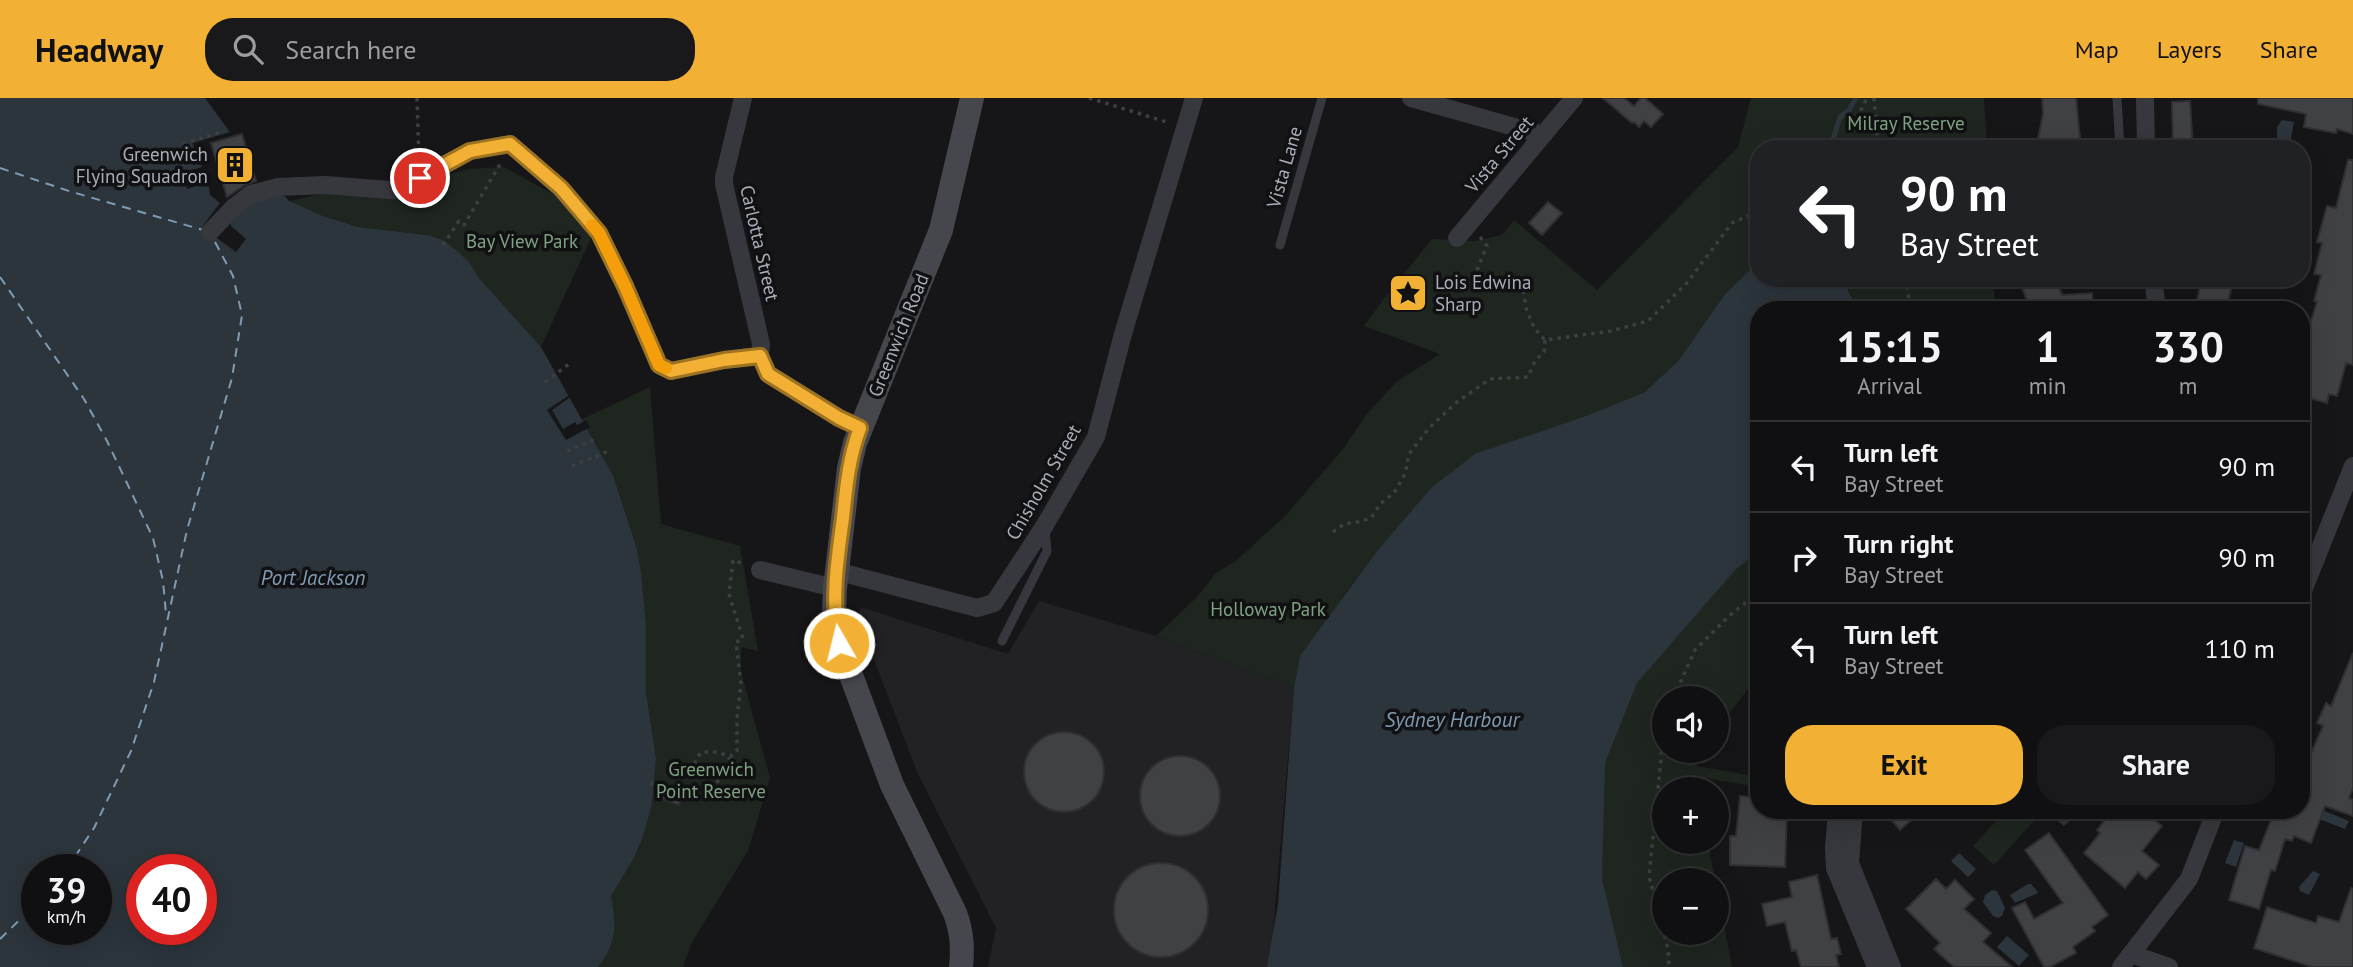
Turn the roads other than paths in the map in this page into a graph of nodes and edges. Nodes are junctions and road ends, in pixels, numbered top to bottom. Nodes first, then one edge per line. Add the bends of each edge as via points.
1 (743, 98) edge
2 (972, 98) edge
3 (1194, 98) edge
4 (1322, 98) edge
5 (1411, 98) edge
6 (1574, 98) edge
7 (2117, 98) edge
8 (2145, 98) edge
9 (1543, 135) junction
10 (2119, 140) edge
11 (2146, 140) edge
12 (210, 232) dead end
13 (1457, 238) road end
14 (1280, 245) dead end
15 (760, 356) junction
16 (860, 428) junction
17 (2353, 466) edge
18 (1045, 525) junction
19 (761, 570) road end
20 (2310, 574) edge
21 (836, 580) junction
22 (1002, 640) dead end
23 (1837, 819) edge
24 (1853, 819) edge
25 (2212, 819) edge
26 (2126, 961) edge
27 (961, 967) edge
28 (1876, 967) edge
29 (1892, 967) edge
30 (2169, 967) edge

1 - 15 street, Carlotta Street via 724,184
2 - 16 street, Greenwich Road via 941,230
3 - 18 street, Chisholm Street via 1096,437
4 - 14 lane, Vista Lane
5 - 9 street
6 - 9 street, Vista Street
7 - 10 lane
8 - 11 street
9 - 13 street, Vista Street
12 - 15 street via 251,194 278,187 325,185 403,191 470,151 510,144 561,188 599,233 659,365 671,371
15 - 16 street via 768,374
16 - 21 street, Greenwich Road via 849,468
17 - 20 street
18 - 21 street, Chisholm Street via 994,603 977,608
18 - 22 lane via 1047,551
19 - 21 street, Chisholm Street
21 - 27 street, Greenwich Road via 834,616 847,670 892,785 956,913 962,931
23 - 28 street via 1835,869
24 - 29 street via 1850,863
25 - 26 street via 2189,879
26 - 30 street

